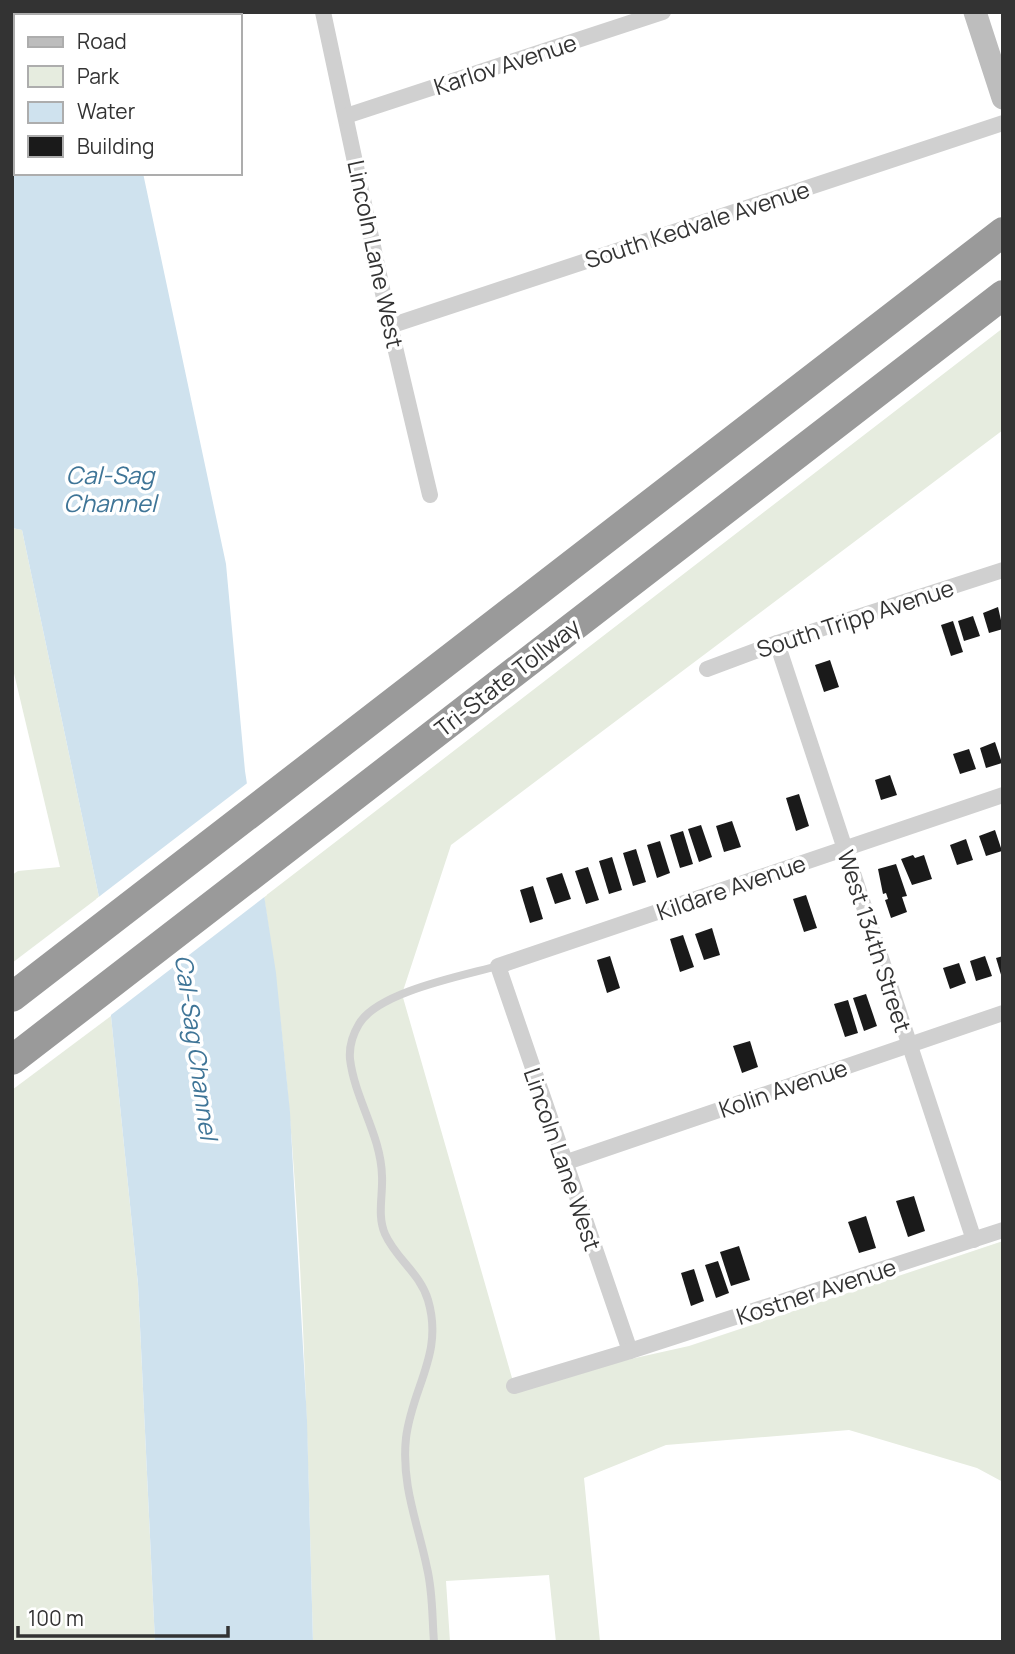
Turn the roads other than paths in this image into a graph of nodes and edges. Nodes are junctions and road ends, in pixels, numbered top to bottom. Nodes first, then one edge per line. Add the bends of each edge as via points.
1 (323, 12) edge
2 (663, 12) edge
3 (975, 12) edge
4 (1003, 98) edge
5 (346, 116) junction
6 (1003, 123) edge
7 (1002, 233) edge
8 (1003, 295) edge
9 (390, 326) junction
10 (430, 495) dead end
11 (1003, 570) edge
12 (777, 643) junction
13 (707, 668) dead end
14 (1003, 795) edge
15 (845, 849) junction
16 (498, 966) junction
17 (12, 997) edge
18 (1003, 1013) edge
19 (909, 1044) junction
20 (14, 1058) edge
21 (564, 1163) junction
22 (1003, 1230) edge
23 (974, 1240) junction
24 (629, 1351) junction
25 (514, 1386) dead end
26 (434, 1642) edge

1 - 5 street, Lincoln Lane West
2 - 5 street, Karlov Avenue
3 - 4 street
5 - 9 street, Lincoln Lane West
6 - 9 street, South Kedvale Avenue
7 - 17 highway
8 - 20 highway, Tri-State Tollway
9 - 10 street, Lincoln Lane West
11 - 12 street, South Tripp Avenue
12 - 13 street, South Tripp Avenue
12 - 15 street, West 134th Street
14 - 15 street, Kildare Avenue
15 - 16 street, Kildare Avenue
15 - 19 street, West 134th Street
16 - 21 street, Lincoln Lane West
16 - 26 lane via 377,1005 359,1024 351,1042 350,1058 360,1097 376,1139 384,1232 419,1279 434,1330 406,1437 405,1472 432,1594
18 - 19 street, Kolin Avenue
19 - 21 street, Kolin Avenue
19 - 23 street, West 134th Street
21 - 24 street, Lincoln Lane West
22 - 23 street, Kostner Avenue
23 - 24 street, Kostner Avenue
24 - 25 street, Kostner Avenue

